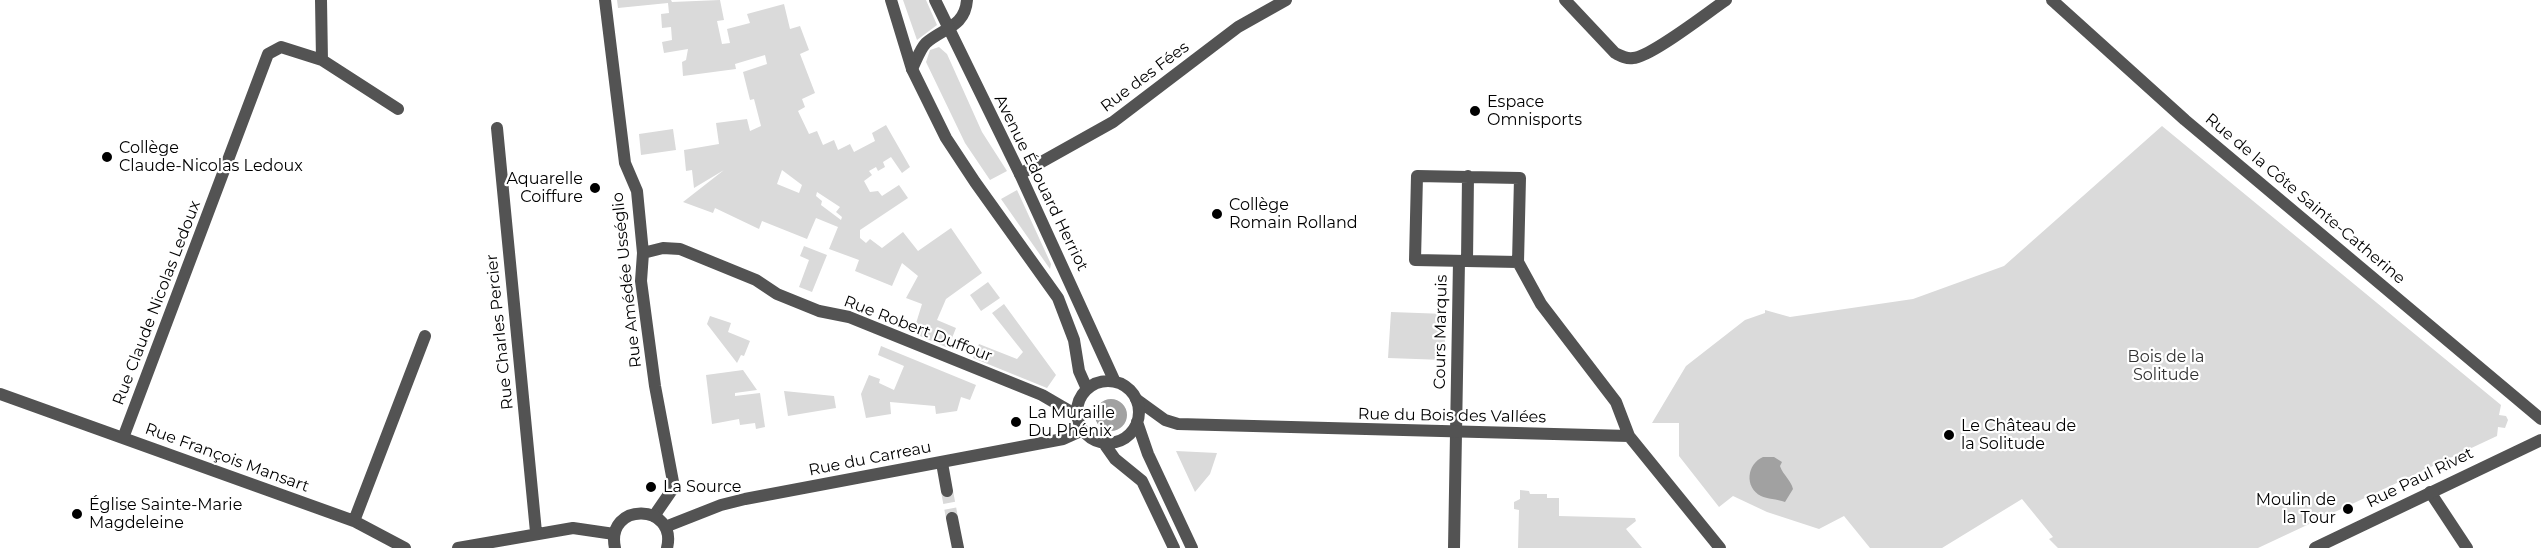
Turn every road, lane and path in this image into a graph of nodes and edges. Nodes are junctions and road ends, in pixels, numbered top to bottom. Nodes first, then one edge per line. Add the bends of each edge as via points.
1 (321, 0) edge
2 (604, 0) edge
3 (891, 0) edge
4 (935, 0) edge
5 (967, 0) edge
6 (1286, 0) edge
7 (1565, 0) edge
8 (1726, 0) edge
9 (2052, 0) edge
10 (949, 30) junction
11 (322, 60) junction
12 (912, 69) junction
13 (398, 109) dead end
14 (497, 128) dead end
15 (1020, 174) junction
16 (1468, 176) junction
17 (643, 253) junction
18 (1463, 261) junction
19 (1518, 262) junction
20 (425, 336) dead end
21 (1115, 382) junction
22 (1087, 389) junction
23 (0, 394) edge
24 (1137, 399) junction
25 (1078, 416) junction
26 (2541, 419) edge
27 (1137, 422) junction
28 (1083, 430) junction
29 (1456, 433) junction
30 (1629, 436) junction
31 (123, 438) junction
32 (2541, 440) edge
33 (1103, 442) junction
34 (942, 462) junction
35 (947, 491) tunnel mouth
36 (2430, 492) junction
37 (654, 516) junction
38 (952, 518) tunnel mouth
39 (354, 522) junction
40 (665, 527) junction
41 (536, 532) junction
42 (614, 534) junction
43 (491, 545) edge
44 (405, 548) edge
45 (458, 548) edge
46 (615, 548) edge
47 (667, 548) edge
48 (958, 548) edge
49 (1174, 548) edge
50 (1192, 548) edge
51 (1454, 548) edge
52 (1720, 548) edge
53 (2315, 548) edge
54 (2467, 548) edge

1 - 11 street
2 - 17 street, Rue Amédée Usséglio via 625,163 637,190
3 - 12 street
4 - 10 street, Avenue Édouard Herriot
5 - 10 street via 960,21
6 - 15 street, Rue des Fées via 1238,27 1113,122
7 - 8 street via 1615,53 1632,59 1648,53
9 - 26 street, Rue de la Côte Sainte-Catherine via 2185,120
10 - 12 street via 925,44
10 - 15 street, Avenue Édouard Herriot
11 - 13 street
11 - 31 street, Rue Claude Nicolas Ledoux via 281,46 268,54
12 - 22 street via 946,138 1058,298
14 - 41 street, Rue Charles Percier
15 - 21 street, Avenue Édouard Herriot
16 - 18 street, Cours Marquis
16 - 18 street via 1417,176 1415,260
16 - 19 street via 1520,178
17 - 25 street, Rue Robert Duffour via 680,249 819,311 849,317 1042,395
17 - 37 street, Rue Amédée Usséglio via 642,281 654,386 674,487
18 - 19 street
18 - 29 street, Cours Marquis
19 - 30 street via 1541,304 1616,402
20 - 39 street
21 - 22 street via 1105,381
21 - 24 street
22 - 25 street via 1081,397
23 - 31 street, Rue François Mansart
24 - 27 street
24 - 29 street, Rue du Bois des Vallées via 1165,420 1178,424
25 - 28 street
27 - 33 street via 1127,436
27 - 50 street
28 - 33 street
28 - 34 street, Rue du Carreau via 1063,439
29 - 30 street, Rue du Bois des Vallées
29 - 51 street, Cours Marquis
30 - 52 street
31 - 39 street, Rue François Mansart
32 - 36 street, Rue Paul Rivet
33 - 49 street via 1115,459 1142,481
34 - 35 street
34 - 40 street, Rue du Carreau via 745,499
36 - 53 street, Rue Paul Rivet
36 - 54 street
37 - 40 street
37 - 42 street via 630,515
38 - 48 street
39 - 44 street, Rue François Mansart
40 - 47 street
41 - 42 street via 573,528
41 - 43 street
42 - 46 street
43 - 45 street

